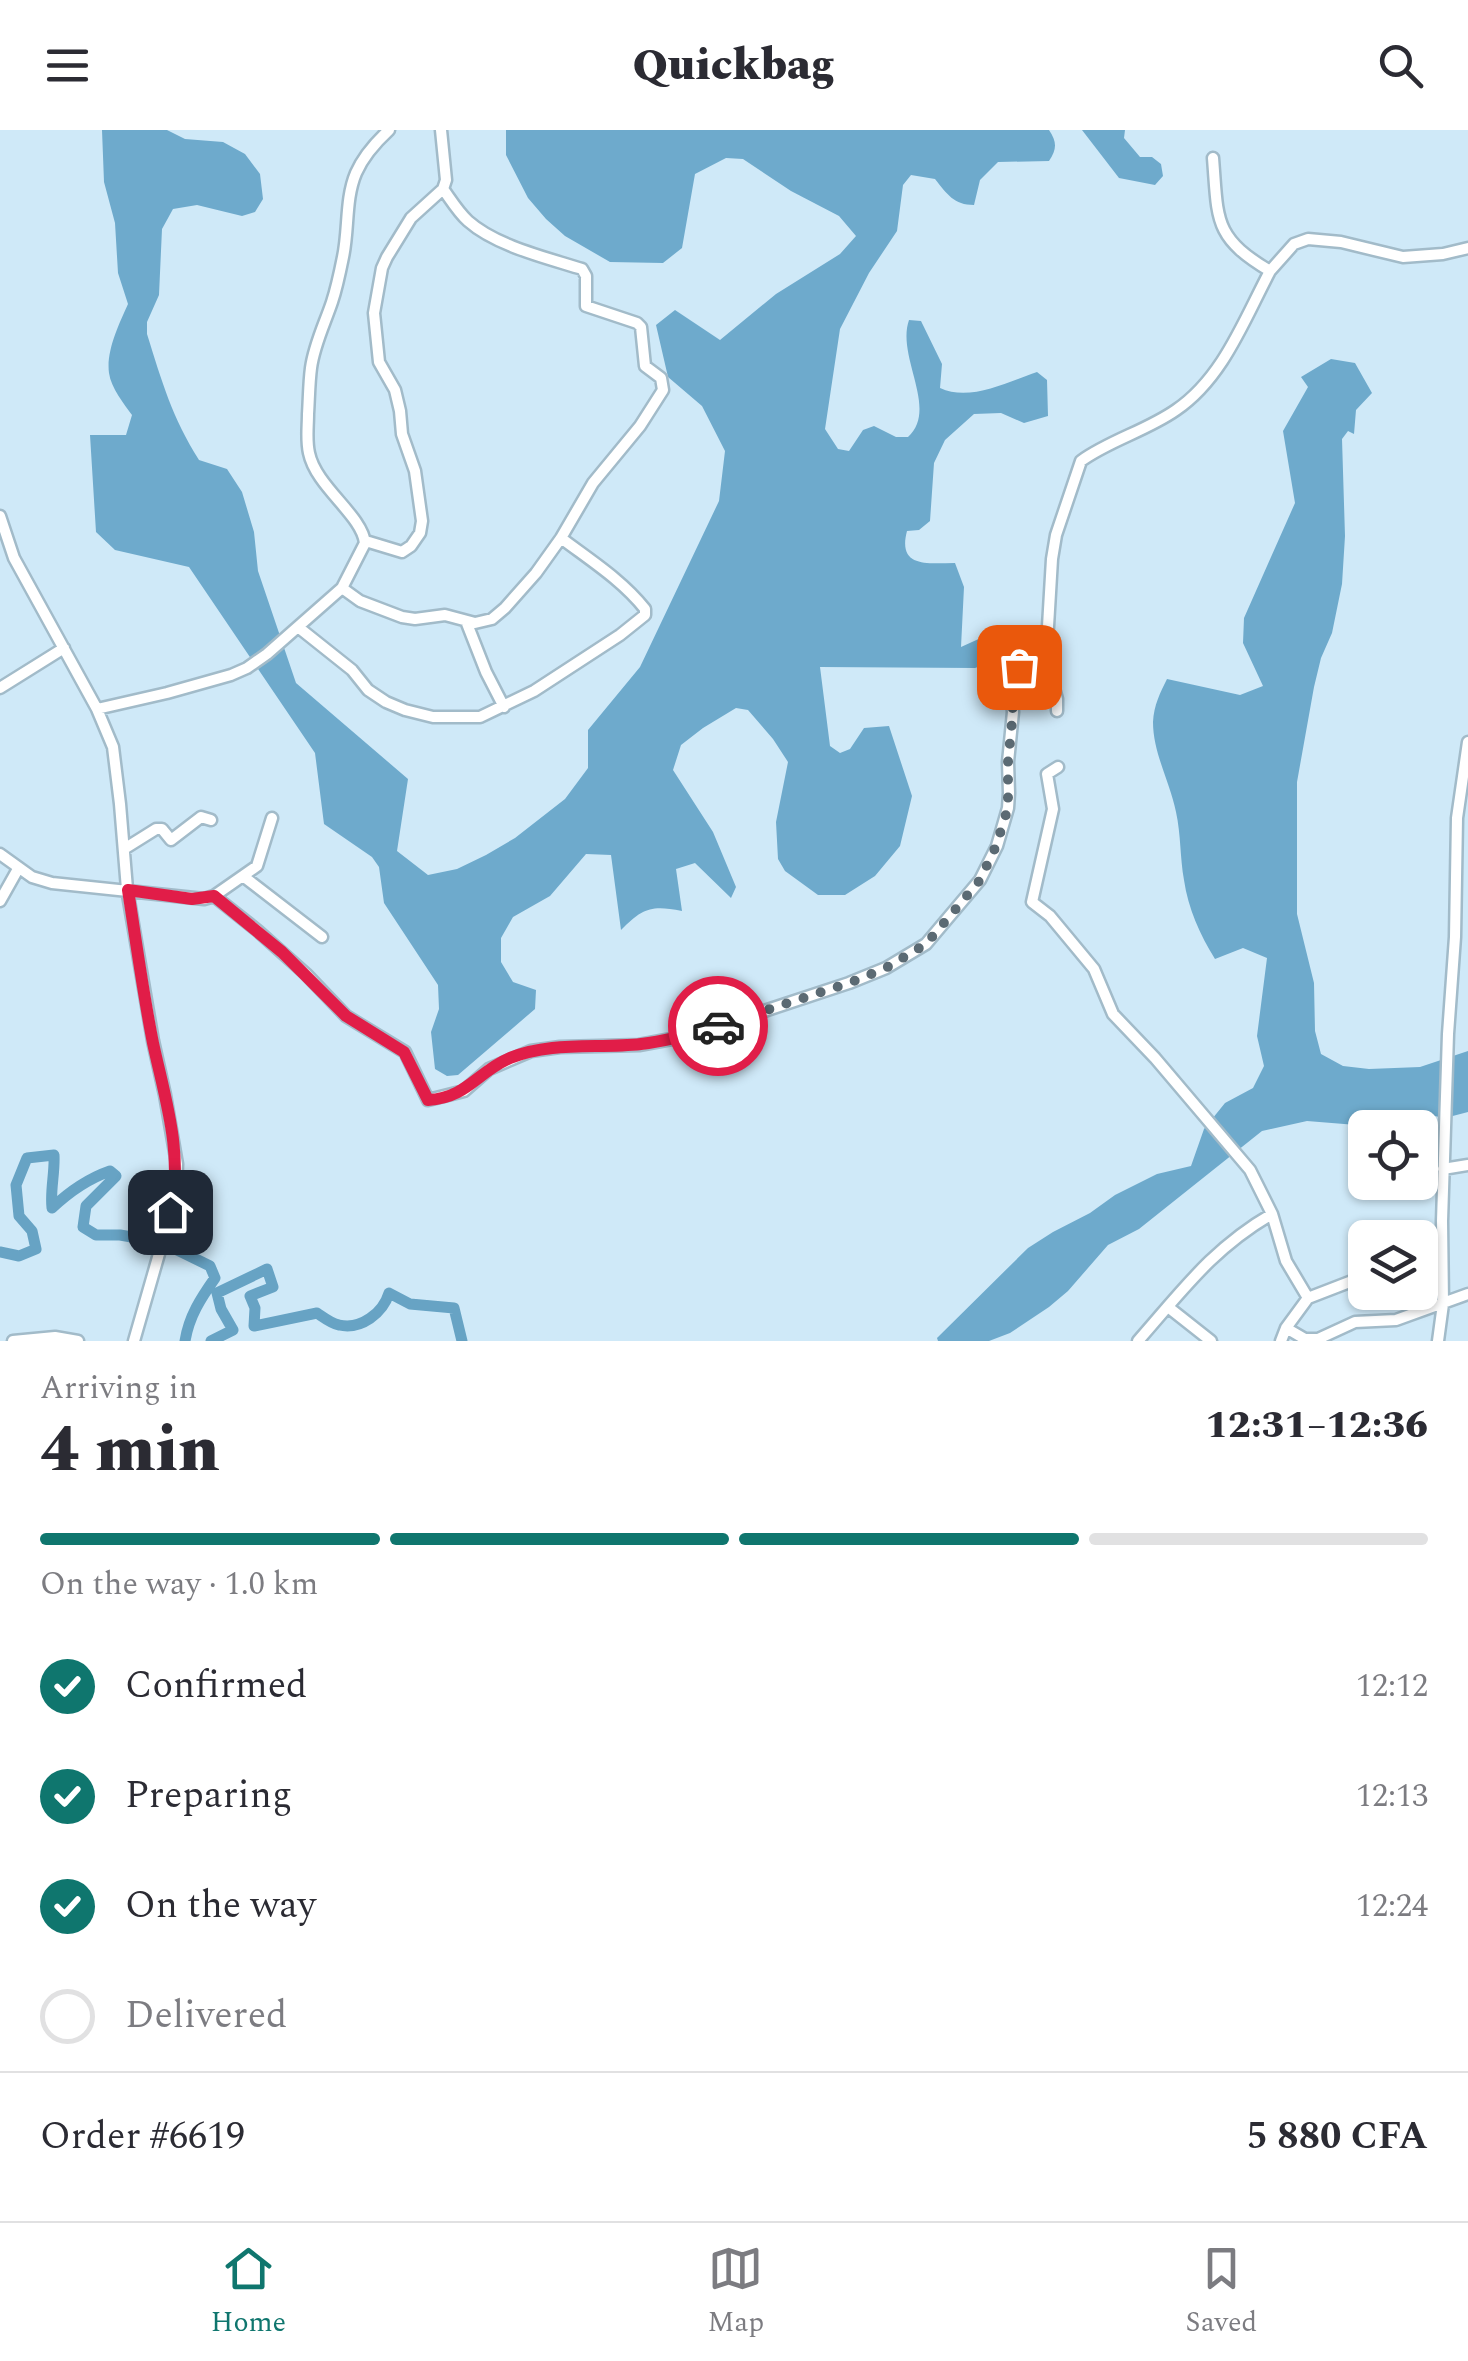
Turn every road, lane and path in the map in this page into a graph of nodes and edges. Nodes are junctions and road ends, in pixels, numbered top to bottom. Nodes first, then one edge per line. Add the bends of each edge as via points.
1 (389, 130) edge
2 (441, 130) edge
3 (1213, 158) dead end
4 (443, 189) junction
5 (1468, 248) edge
6 (1270, 271) junction
7 (0, 516) edge
8 (561, 538) junction
9 (366, 543) junction
10 (342, 588) junction
11 (466, 620) junction
12 (298, 627) junction
13 (64, 648) junction
14 (1046, 660) junction
15 (0, 688) edge
16 (504, 707) junction
17 (97, 710) junction
18 (1057, 711) dead end
19 (1468, 742) edge
20 (1058, 767) dead end
21 (272, 818) dead end
22 (211, 820) dead end
23 (124, 849) junction
24 (0, 854) edge
25 (18, 868) junction
26 (243, 876) junction
27 (128, 890) junction
28 (214, 896) junction
29 (0, 901) edge
30 (322, 936) dead end
31 (1468, 1165) edge
32 (1443, 1170) junction
33 (1272, 1214) junction
34 (1438, 1264) edge
35 (1442, 1264) junction
36 (1348, 1283) edge
37 (1468, 1294) edge
38 (1308, 1298) junction
39 (1443, 1304) junction
40 (1168, 1307) junction
41 (1286, 1328) junction
42 (13, 1341) edge
43 (78, 1341) edge
44 (134, 1341) edge
45 (1138, 1341) edge
46 (1211, 1341) edge
47 (1281, 1341) edge
48 (1438, 1341) edge

1 - 9 street via 356,173 309,402 309,455
2 - 4 street
3 - 6 street via 1223,230 1236,248
4 - 8 street via 480,230 582,269 586,306 638,323 645,366 663,384
4 - 9 street via 411,218 387,257 374,313 379,362 395,390 415,471 420,534 402,552
5 - 6 street via 1403,257 1308,238
6 - 14 street via 1226,356 1199,392 1081,461 1056,535
7 - 13 street via 14,558
8 - 11 street via 505,608 483,622
8 - 16 street via 614,577 645,615
9 - 10 street
10 - 11 street via 402,617
10 - 12 street
11 - 16 street
12 - 16 street via 368,690 405,710 480,717
12 - 17 street via 248,668
13 - 15 street
13 - 17 street
14 - 18 street
14 - 28 street via 1010,676 1008,808 980,880 926,944 849,983 678,1038 531,1052 488,1069 464,1091 428,1100 404,1052 346,1016
17 - 23 street via 113,747
19 - 32 street via 1458,818
20 - 33 street via 1046,774 1053,808 1032,902 1094,969 1113,1014 1250,1170
21 - 26 street via 260,862
22 - 23 street via 201,817 171,840 156,828
23 - 27 street
24 - 25 street
25 - 27 street via 52,884
25 - 29 street
26 - 28 street
26 - 30 street
27 - 28 street
27 - 44 street via 176,1164 176,1189
31 - 32 street
32 - 35 street
33 - 38 street via 1286,1261
33 - 40 street via 1200,1268
34 - 35 street
35 - 39 street
36 - 38 street
37 - 39 street
38 - 41 street
39 - 41 street via 1386,1322 1355,1322 1318,1339
39 - 48 street
40 - 45 street
40 - 46 street
41 - 47 street
42 - 43 street

